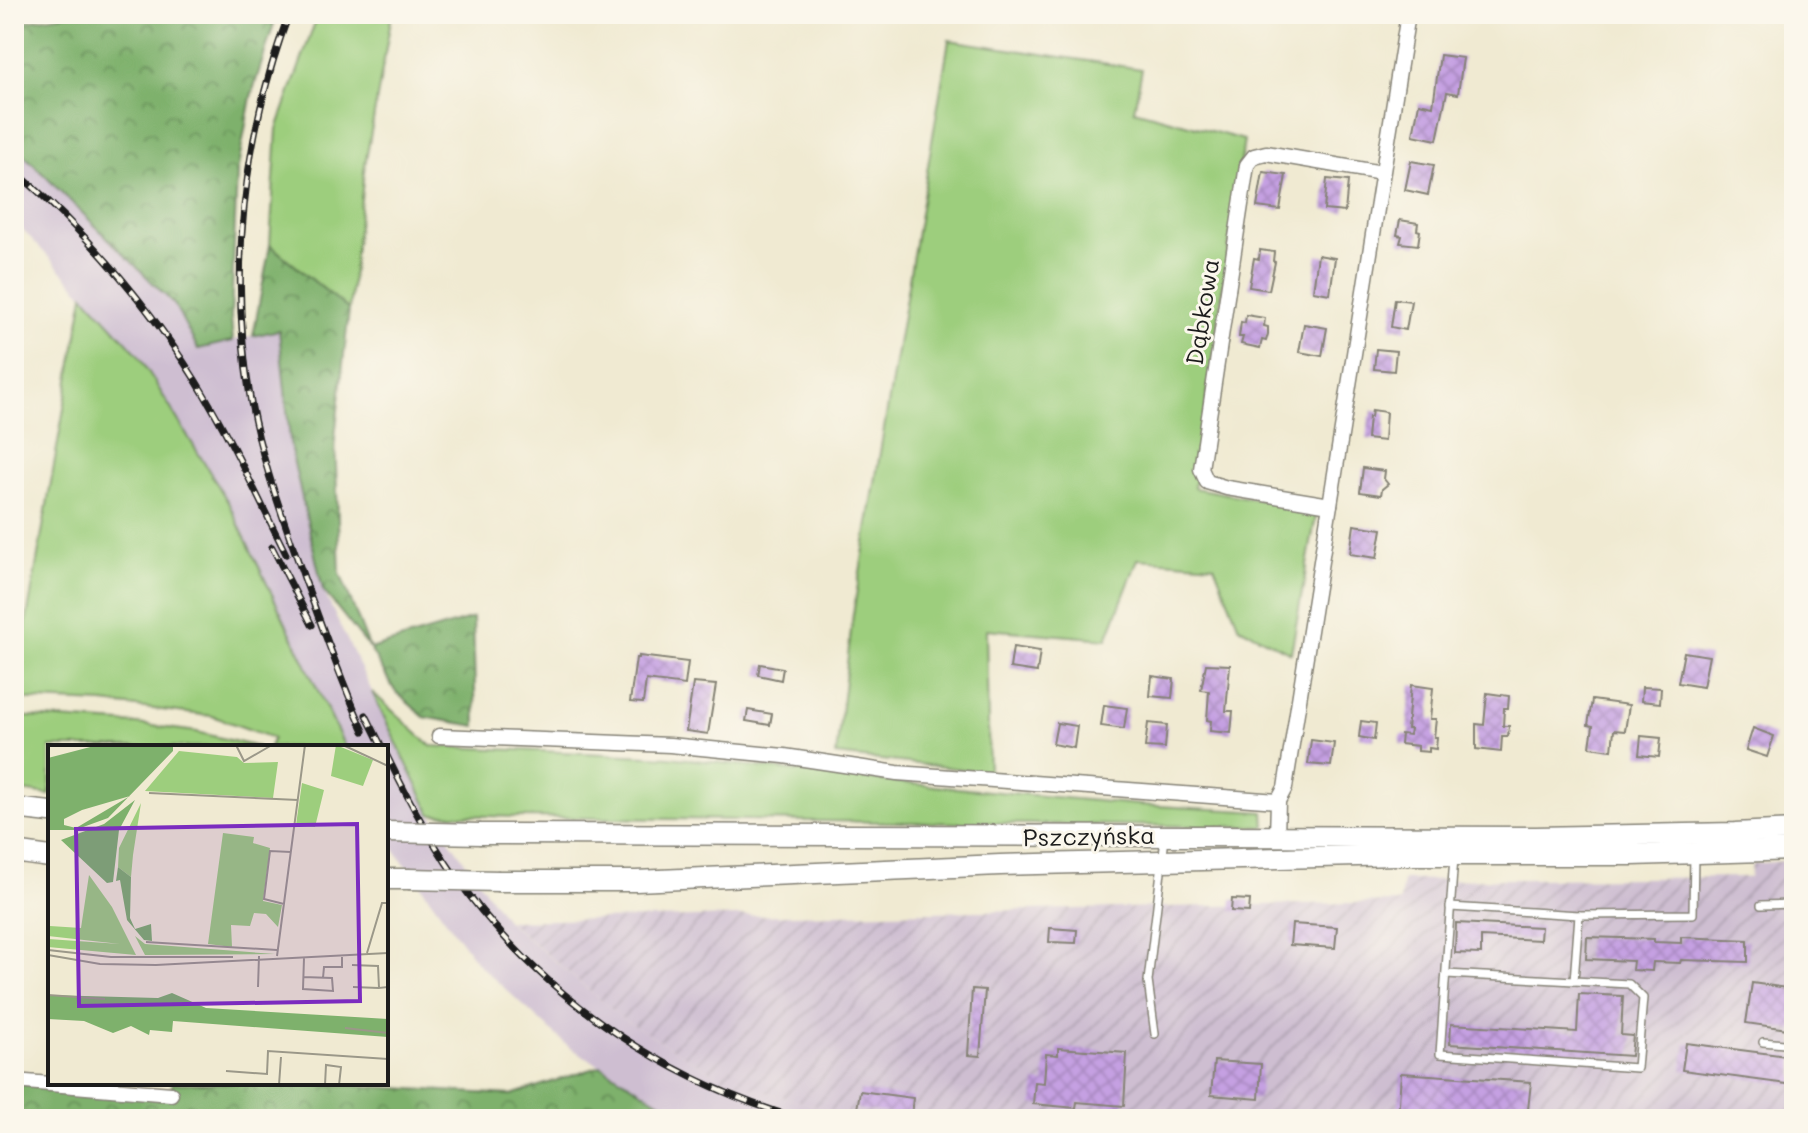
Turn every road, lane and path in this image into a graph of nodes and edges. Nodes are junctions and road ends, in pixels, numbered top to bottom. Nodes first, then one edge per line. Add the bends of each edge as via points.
1 (1408, 14) edge
2 (1382, 173) junction
3 (1330, 505) junction
4 (439, 736) dead end
5 (1278, 801) junction
6 (14, 808) edge
7 (48, 812) edge
8 (1794, 830) edge
9 (388, 832) edge
10 (1165, 836) junction
11 (1277, 836) junction
12 (1794, 850) edge
13 (14, 852) edge
14 (1694, 854) junction
15 (1454, 855) junction
16 (48, 857) edge
17 (1162, 861) junction
18 (388, 879) edge
19 (1794, 904) edge
20 (1761, 905) dead end
21 (1450, 907) junction
22 (1579, 915) junction
23 (1446, 974) junction
24 (1574, 981) junction
25 (1155, 1034) dead end
26 (1763, 1042) dead end
27 (1794, 1045) edge
28 (14, 1081) edge
29 (48, 1084) edge
30 (62, 1085) edge
31 (171, 1094) dead end

1 - 2 street
2 - 3 street
2 - 3 street, Dąbkowa via 1266,153 1247,165 1201,469 1207,482 1227,488
3 - 5 street via 1285,788
4 - 5 street via 670,745 897,773
5 - 11 street
6 - 7 main road
8 - 11 main road, Pszczyńska via 1536,837
9 - 10 main road, Pszczyńska, bridge
10 - 11 main road, Pszczyńska
10 - 17 lane
12 - 14 main road, Pszczyńska
13 - 16 main road
14 - 15 main road, Pszczyńska
14 - 22 lane via 1693,914
15 - 17 main road, Pszczyńska
15 - 21 lane
17 - 18 main road, Pszczyńska, bridge via 636,881
17 - 25 lane via 1148,981
19 - 20 lane
21 - 22 lane
21 - 23 lane
22 - 24 lane
23 - 24 lane
23 - 24 lane via 1440,1054 1637,1068 1643,998 1629,984
26 - 27 lane
28 - 29 street
30 - 31 street

